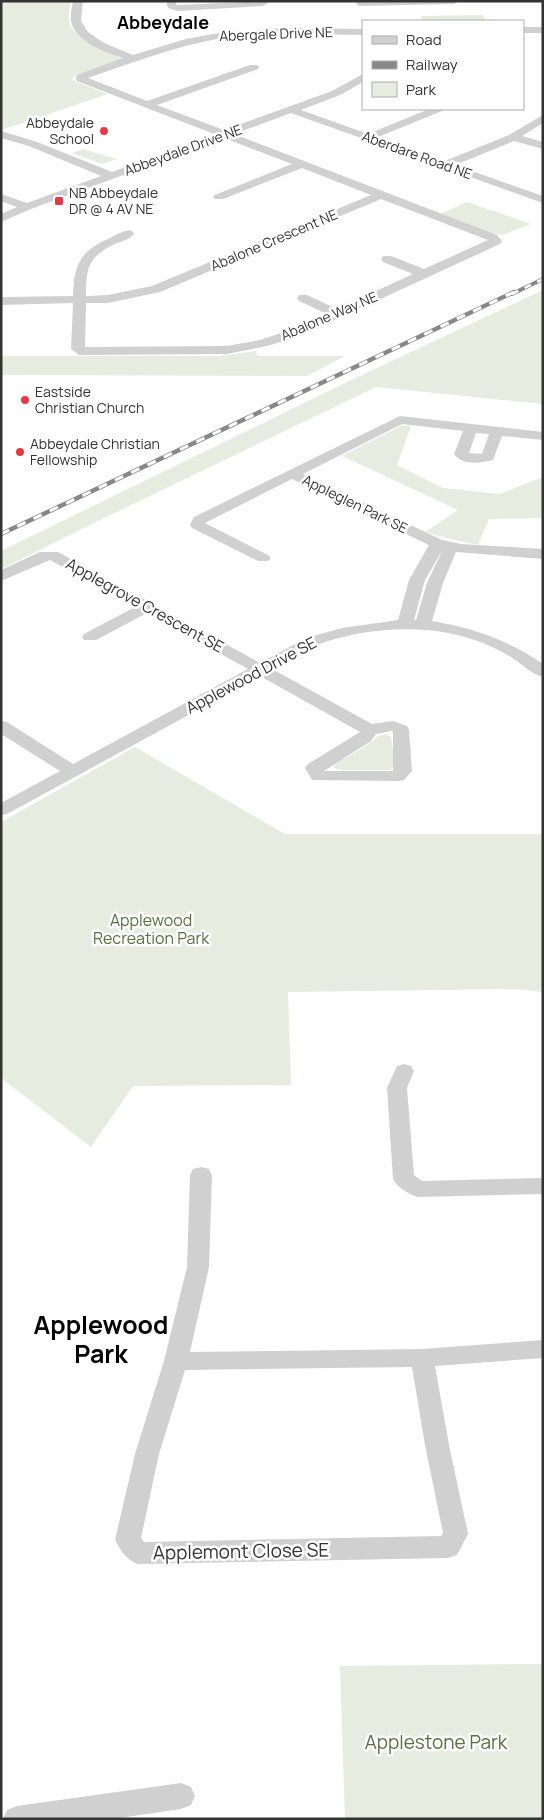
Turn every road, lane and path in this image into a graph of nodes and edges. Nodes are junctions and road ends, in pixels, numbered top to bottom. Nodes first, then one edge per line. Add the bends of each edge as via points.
1 (78, 1) edge
2 (171, 1) edge
3 (454, 1) edge
4 (361, 5) edge
5 (264, 8) edge
6 (524, 30) edge
7 (543, 30) edge
8 (362, 32) edge
9 (266, 33) junction
10 (134, 59) junction
11 (254, 67) dead end
12 (362, 78) edge
13 (146, 104) junction
14 (291, 110) junction
15 (436, 110) edge
16 (543, 118) edge
17 (1, 134) edge
18 (223, 134) junction
19 (370, 137) junction
20 (513, 137) junction
21 (543, 146) edge
22 (301, 164) junction
23 (445, 165) junction
24 (112, 176) junction
25 (380, 195) junction
26 (1, 197) edge
27 (219, 198) dead end
28 (543, 200) edge
29 (27, 207) junction
30 (1, 219) edge
31 (128, 234) dead end
32 (388, 259) dead end
33 (424, 274) junction
34 (303, 298) dead end
35 (1, 300) edge
36 (80, 300) junction
37 (338, 314) junction
38 (211, 335) dead end
39 (212, 351) junction
40 (471, 428) junction
41 (497, 431) junction
42 (543, 436) edge
43 (294, 475) junction
44 (444, 545) junction
45 (543, 554) edge
46 (263, 558) dead end
47 (1, 576) edge
48 (417, 580) junction
49 (435, 583) junction
50 (146, 607) junction
51 (404, 623) junction
52 (423, 624) junction
53 (90, 637) dead end
54 (259, 670) junction
55 (543, 672) edge
56 (1, 726) edge
57 (370, 730) junction
58 (72, 771) junction
59 (1, 810) edge
60 (404, 1071) dead end
61 (201, 1175) dead end
62 (543, 1186) edge
63 (543, 1349) edge
64 (422, 1358) junction
65 (176, 1361) junction
66 (181, 1796) dead end
67 (17, 1819) edge

1 - 10 street via 76,20 79,30 99,44
2 - 5 street via 171,6 178,8
3 - 4 street
5 - 9 street
6 - 7 street
8 - 9 street, Abergale Drive NE
9 - 10 street, Abergale Drive NE via 207,37
10 - 13 street, Abergale Drive NE via 80,79
11 - 13 street
12 - 14 street, Abbeydale Drive NE via 336,93
13 - 18 street, Abergale Drive NE
14 - 18 street, Abbeydale Drive NE
14 - 19 street, Aberdare Road NE
15 - 19 street
16 - 20 street
17 - 24 street
18 - 22 street
18 - 24 street, Abbeydale Drive NE
19 - 23 street, Aberdare Road NE
20 - 21 street
20 - 23 street
22 - 25 street
22 - 27 street
23 - 28 street, Aberdare Road NE
24 - 29 street, Abbeydale Drive NE
25 - 33 street, Abalone Way NE via 496,241
25 - 36 street, Abalone Crescent NE via 156,289 108,299
26 - 29 street
29 - 30 street, Abbeydale Drive NE
31 - 36 street via 92,251 83,263
32 - 33 street
33 - 37 street, Abalone Way NE
34 - 37 street
35 - 36 street, Abalone Crescent NE
36 - 39 street, Abalone Way NE via 78,350
37 - 39 street, Abalone Way NE via 295,334 262,344
38 - 39 street
40 - 41 street, Appleglen Park SE
40 - 41 street via 461,454 468,459 488,457
40 - 43 street, Appleglen Park SE via 400,420
41 - 42 street, Appleglen Park SE
43 - 44 street, Appleglen Park SE
43 - 46 street via 199,520 197,525
44 - 45 street, Appleglen Park SE via 504,553
44 - 48 street
44 - 49 street
47 - 50 street, Applegrove Crescent SE via 45,555 54,554
48 - 49 street
48 - 51 street
49 - 52 street
50 - 53 street
50 - 54 street, Applegrove Crescent SE
51 - 52 street, Applewood Drive SE
51 - 54 street, Applewood Drive SE via 355,629 312,641
52 - 55 street, Applewood Drive SE via 452,628 483,638 512,650
54 - 57 street, Applegrove Crescent SE
54 - 58 street, Applewood Drive SE
56 - 58 street
57 - 57 street via 393,726 401,730 403,771 398,776 318,776 314,768 365,737
58 - 59 street, Applewood Drive SE
60 - 62 street via 397,1088 404,1179 418,1189
61 - 65 street via 198,1267
63 - 64 street
64 - 65 street
64 - 65 street, Applemont Close SE via 456,1534 448,1547 138,1553 128,1540 147,1454
66 - 67 street

